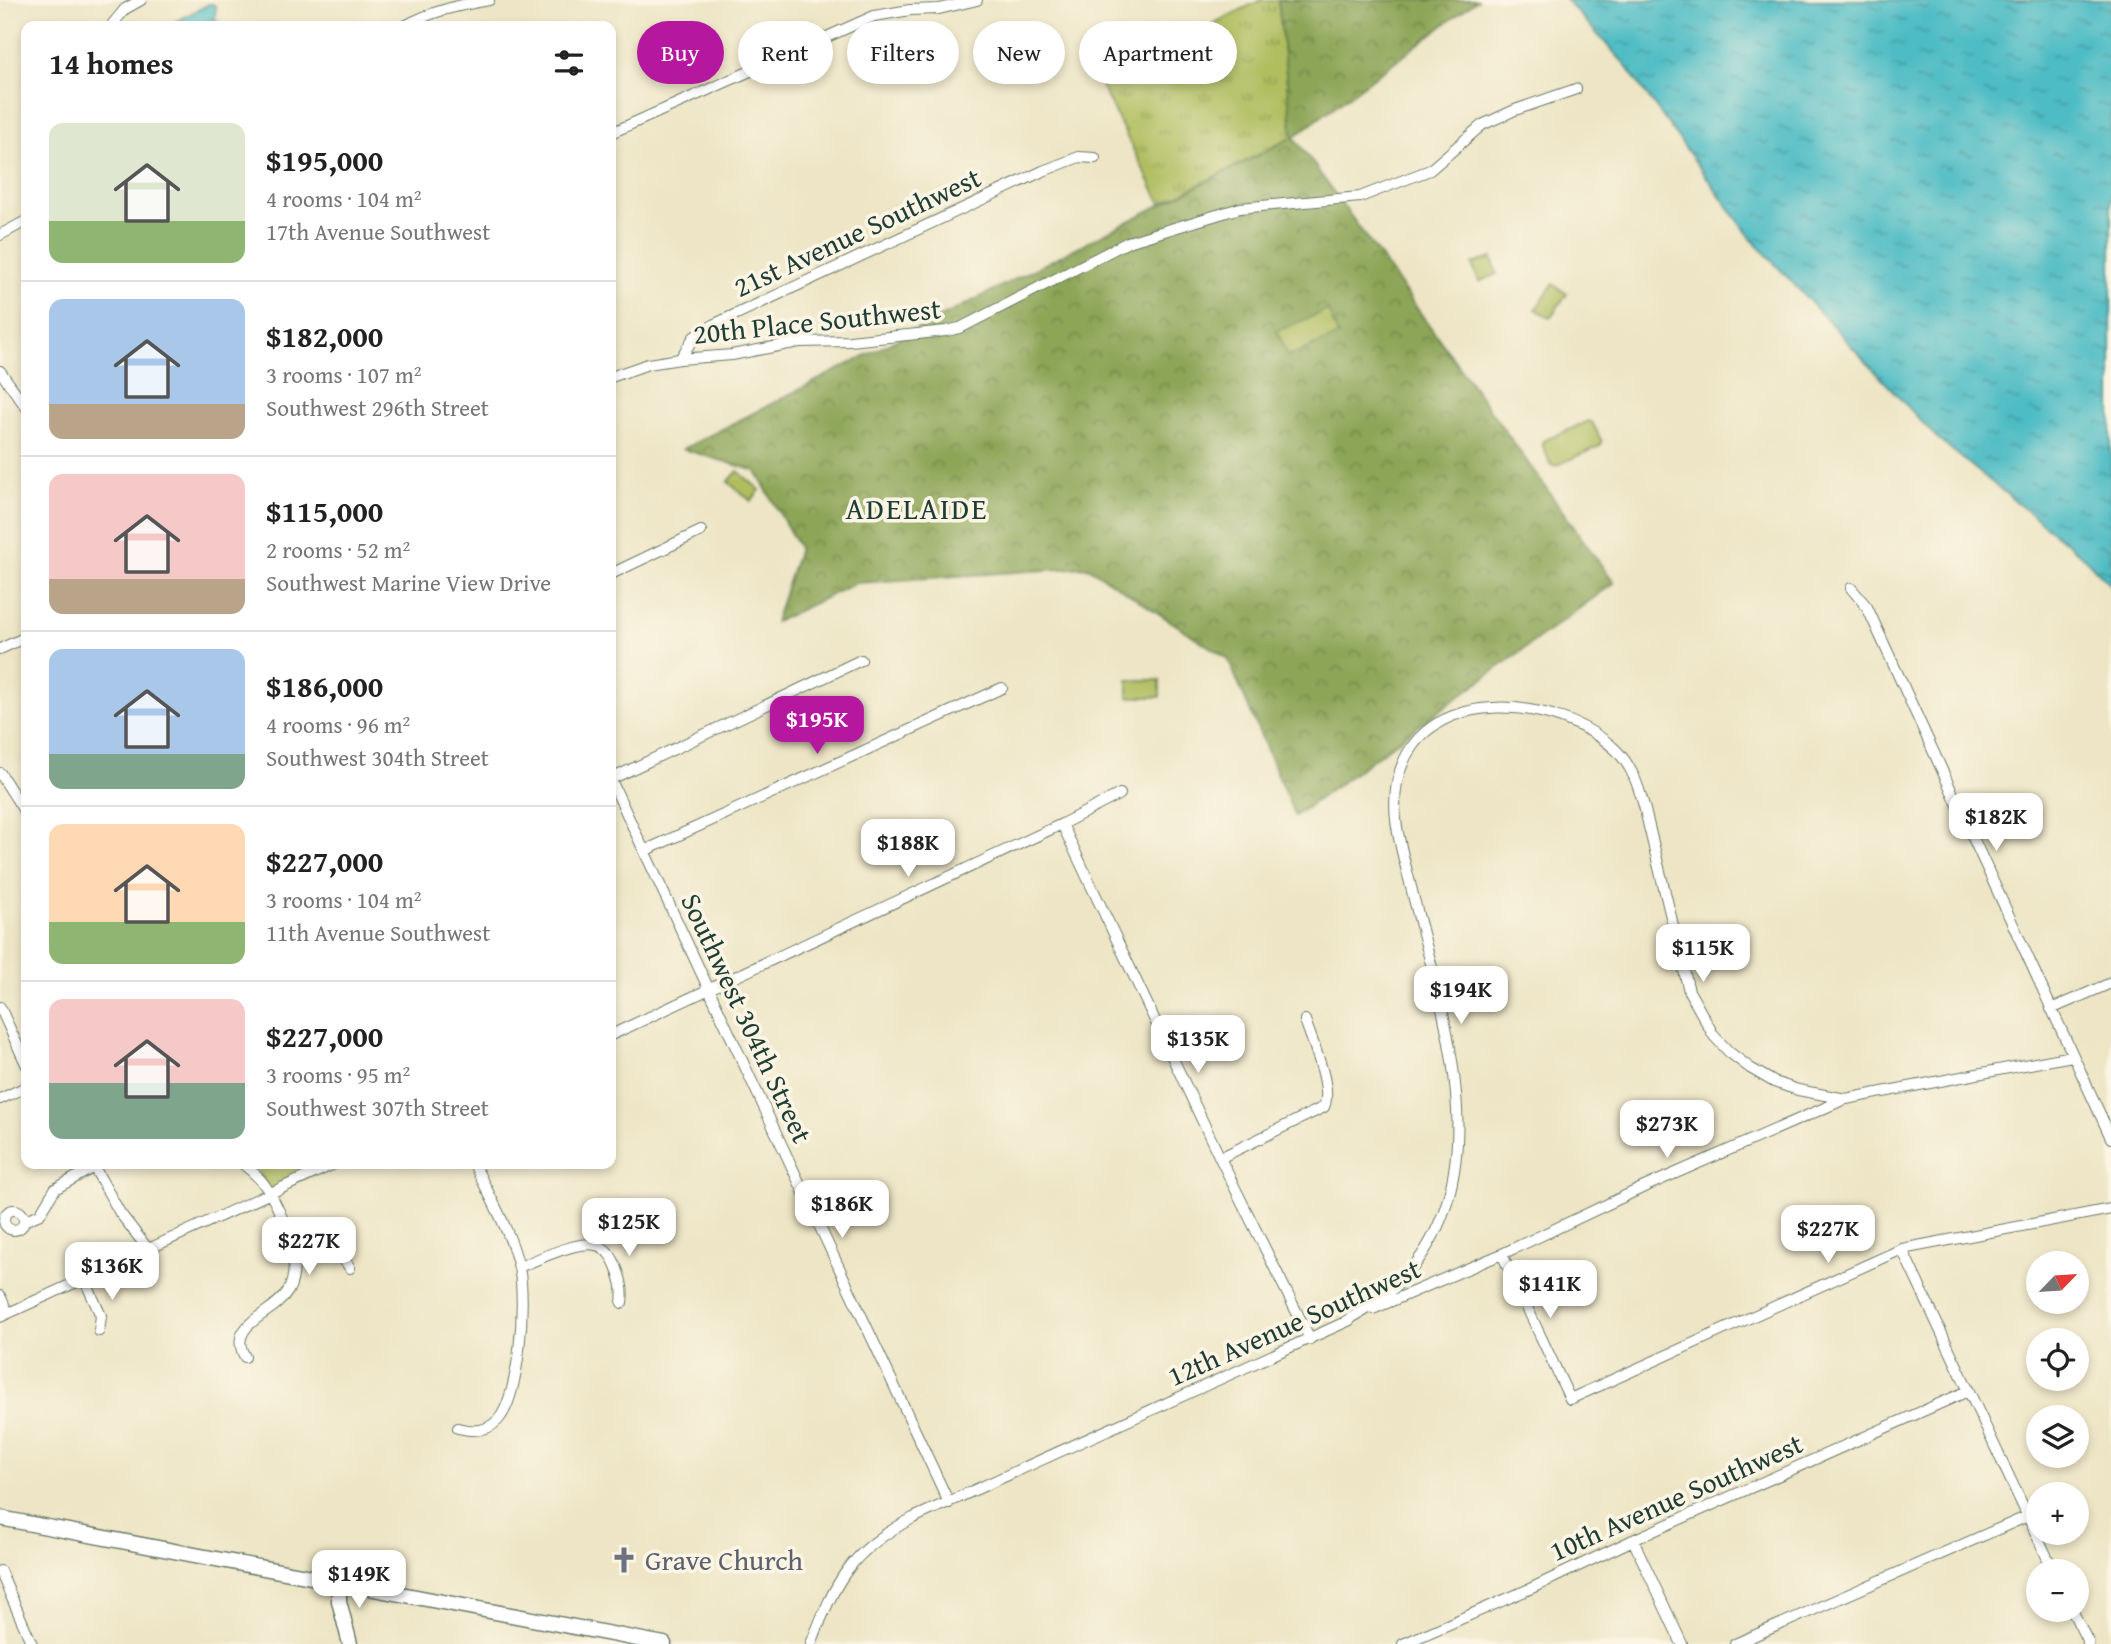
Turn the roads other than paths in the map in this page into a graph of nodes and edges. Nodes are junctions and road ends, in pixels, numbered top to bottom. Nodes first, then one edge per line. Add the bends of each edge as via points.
1 (141, 0) edge
2 (489, 0) edge
3 (977, 0) edge
4 (115, 21) edge
5 (416, 21) edge
6 (1576, 89) dead end
7 (616, 132) edge
8 (1095, 158) dead end
9 (21, 224) edge
10 (0, 235) edge
11 (680, 359) junction
12 (0, 371) edge
13 (616, 375) edge
14 (21, 400) edge
15 (701, 531) dead end
16 (616, 572) edge
17 (1851, 588) dead end
18 (21, 639) edge
19 (0, 649) edge
20 (861, 660) dead end
21 (1002, 688) dead end
22 (0, 772) edge
23 (616, 777) edge
24 (616, 790) edge
25 (1120, 794) dead end
26 (21, 806) edge
27 (1062, 824) junction
28 (644, 851) junction
29 (2111, 983) edge
30 (709, 990) junction
31 (0, 1007) edge
32 (2051, 1009) junction
33 (1305, 1020) dead end
34 (616, 1033) edge
35 (21, 1053) edge
36 (2072, 1056) junction
37 (21, 1089) edge
38 (0, 1099) edge
39 (1846, 1099) junction
40 (2111, 1138) edge
41 (1220, 1158) junction
42 (90, 1169) edge
43 (95, 1169) edge
44 (249, 1169) edge
45 (323, 1169) edge
46 (476, 1169) edge
47 (269, 1194) junction
48 (2111, 1209) edge
49 (24, 1221) dead end
50 (148, 1249) junction
51 (1902, 1249) junction
52 (1502, 1254) junction
53 (295, 1263) junction
54 (519, 1267) junction
55 (350, 1268) dead end
56 (85, 1278) junction
57 (0, 1296) edge
58 (622, 1303) dead end
59 (4, 1315) edge
60 (1346, 1321) junction
61 (99, 1331) dead end
62 (1310, 1339) junction
63 (245, 1357) dead end
64 (1968, 1391) junction
65 (458, 1428) dead end
66 (949, 1503) junction
67 (2026, 1512) edge
68 (2026, 1517) edge
69 (0, 1518) edge
70 (1633, 1540) junction
71 (0, 1571) edge
72 (339, 1582) junction
73 (2079, 1622) edge
74 (32, 1644) edge
75 (350, 1644) edge
76 (664, 1644) edge
77 (811, 1644) edge
78 (1403, 1644) edge
79 (1682, 1644) edge
80 (1735, 1644) edge
81 (2089, 1644) edge

1 - 4 street
2 - 5 street
3 - 7 street via 874,16
6 - 11 street, 20th Place Southwest via 1482,125 1430,170 1360,197 1240,208 1128,242 960,328 799,342
8 - 11 street, 21st Avenue Southwest via 1079,157 1043,171 715,324 691,340
9 - 10 street
11 - 13 street
12 - 14 street
15 - 16 street
17 - 32 street via 1867,607
18 - 19 street
20 - 23 street
21 - 28 street
22 - 26 street
24 - 28 street, Southwest 304th Street
25 - 27 street
27 - 30 street
27 - 41 street
28 - 30 street, Southwest 304th Street
29 - 32 street
30 - 34 street
30 - 66 street, Southwest 304th Street
31 - 35 street
32 - 36 street
33 - 41 street via 1326,1086 1324,1107
36 - 39 street
36 - 40 street
37 - 38 street
39 - 52 street, 12th Avenue Southwest
39 - 60 street via 1774,1082 1739,1060 1714,1036 1689,991 1635,777 1616,751 1600,737 1562,719 1513,708 1485,707 1439,723 1410,749 1400,772 1396,825 1452,1056 1458,1105 1455,1163 1451,1188 1431,1241 1380,1300
41 - 62 street
42 - 49 street via 55,1189 40,1214
43 - 50 street via 120,1213
44 - 47 street
45 - 47 street
46 - 54 street
47 - 50 street
47 - 53 street
48 - 51 street
50 - 56 street
51 - 52 street via 1570,1399
51 - 64 street
52 - 60 street, 12th Avenue Southwest
53 - 55 street via 337,1255
53 - 63 street via 283,1297 244,1331 240,1343
54 - 58 street via 579,1245 603,1247 615,1263 623,1287
54 - 65 street via 522,1307 517,1364 508,1400 491,1426 473,1432
56 - 59 street
56 - 61 street via 101,1316
57 - 59 street
60 - 62 street, 12th Avenue Southwest
62 - 66 street, 12th Avenue Southwest
64 - 67 street
64 - 70 street, 10th Avenue Southwest
66 - 77 street, 12th Avenue Southwest via 892,1530 857,1558 830,1598
68 - 80 street
69 - 72 main road
70 - 78 street, 10th Avenue Southwest
70 - 79 street
71 - 74 street
72 - 75 main road
72 - 76 main road
73 - 81 street

